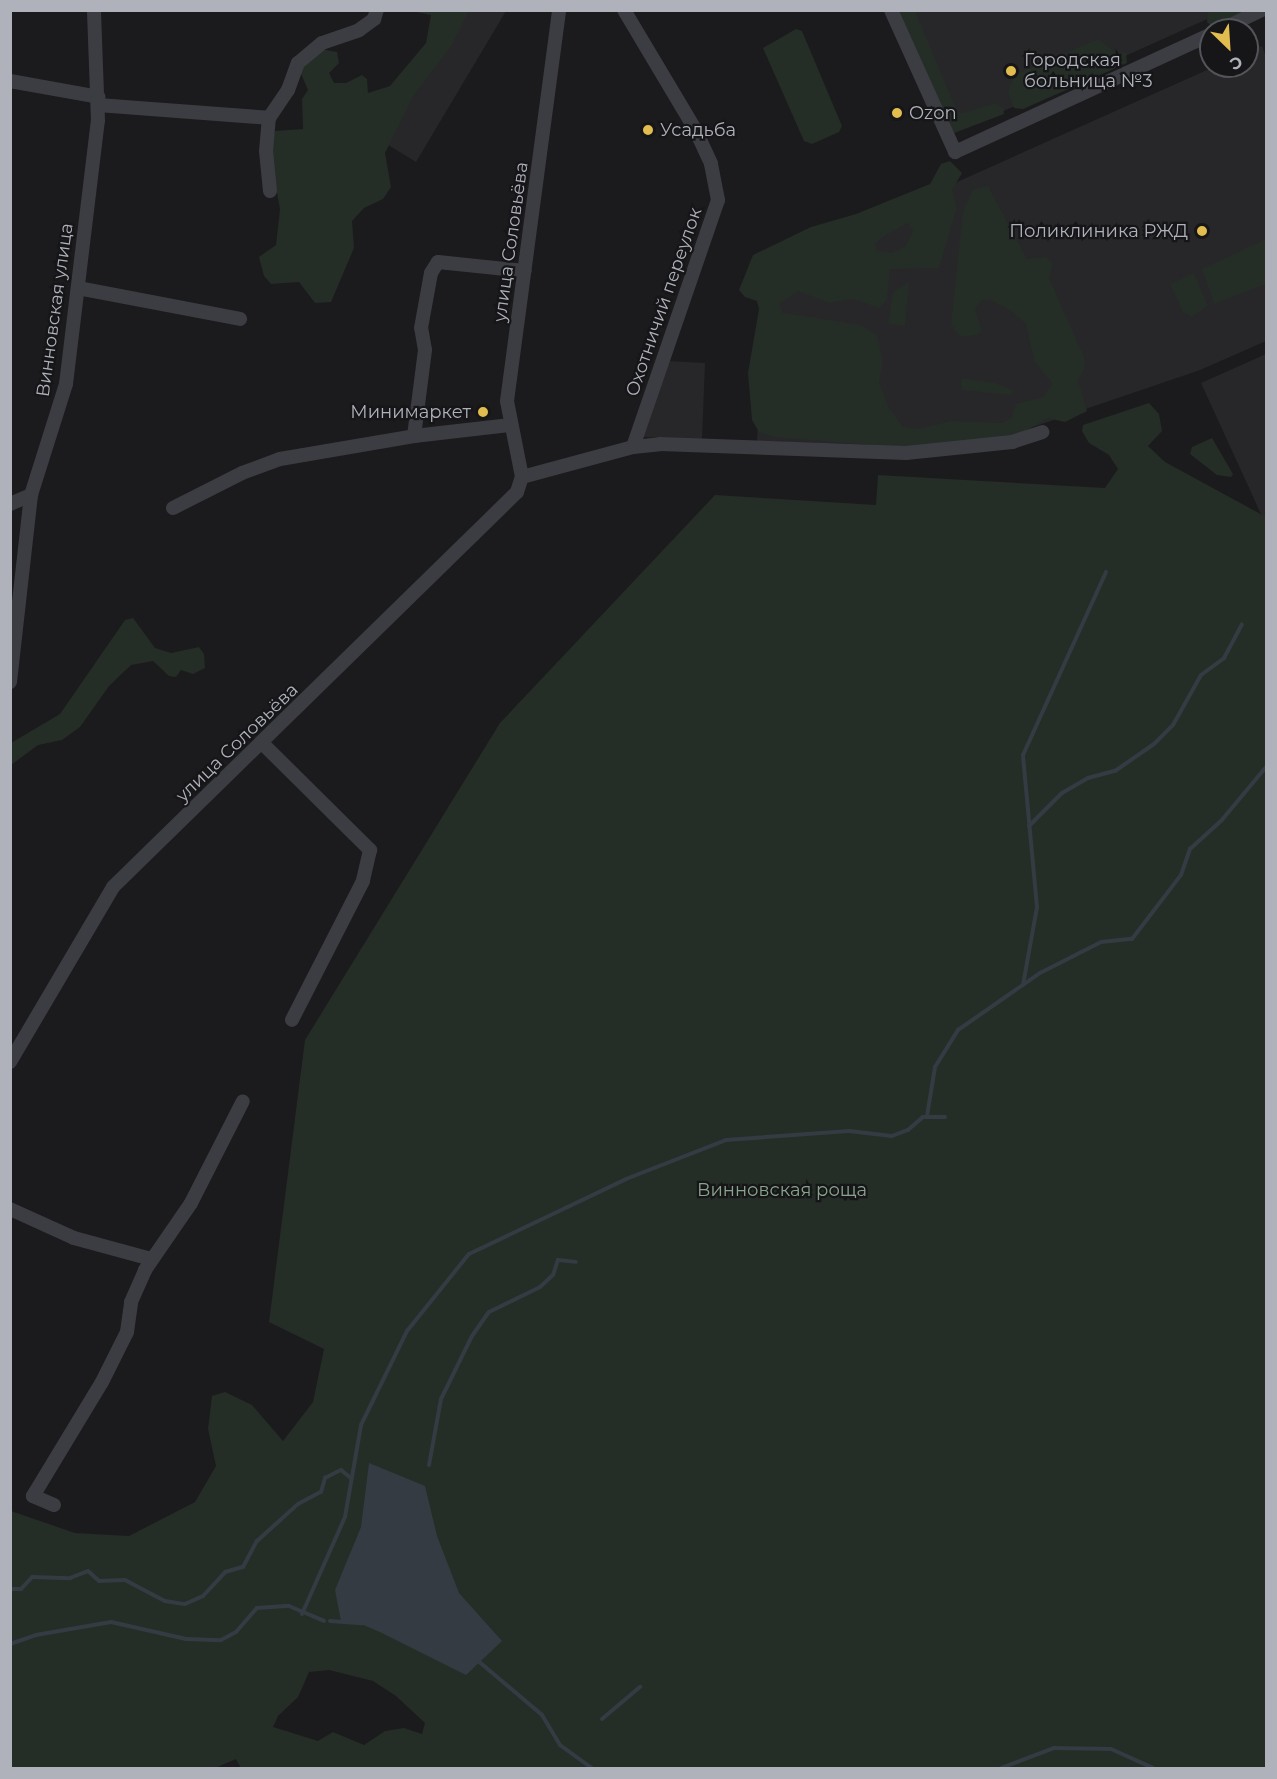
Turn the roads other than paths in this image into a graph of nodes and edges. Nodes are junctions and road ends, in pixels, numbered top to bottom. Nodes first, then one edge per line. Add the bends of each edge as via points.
1 (94, 10) edge
2 (376, 10) edge
3 (559, 10) edge
4 (624, 10) edge
5 (891, 10) edge
6 (1262, 10) edge
7 (1245, 18) edge
8 (1199, 40) edge
9 (10, 81) edge
10 (98, 101) junction
11 (269, 118) junction
12 (270, 191) dead end
13 (525, 271) junction
14 (78, 288) junction
15 (240, 319) dead end
16 (510, 425) junction
17 (1042, 432) dead end
18 (414, 436) junction
19 (633, 447) junction
20 (522, 477) junction
21 (31, 495) junction
22 (10, 504) edge
23 (173, 508) dead end
24 (10, 682) edge
25 (262, 744) junction
26 (292, 1020) dead end
27 (10, 1062) edge
28 (243, 1101) dead end
29 (10, 1209) edge
30 (151, 1259) junction
31 (54, 1505) dead end

1 - 10 street, Винновская улица
2 - 11 street via 374,19 359,30 309,50
3 - 13 street, улица Соловьёва
4 - 19 street, Охотничий переулок via 695,129 711,164 718,200
5 - 8 street via 955,152
6 - 7 street
9 - 10 street
10 - 11 street
10 - 14 street, Винновская улица
11 - 12 street via 266,152
13 - 16 street, улица Соловьёва via 507,401
13 - 18 street via 438,262 434,267 421,328 425,350
14 - 15 street
14 - 21 street, Винновская улица via 66,384
16 - 18 street
16 - 20 street, улица Соловьёва
17 - 19 street via 1012,442 906,453 660,444
18 - 23 street via 280,459 242,473
19 - 20 street
20 - 25 street, улица Соловьёва via 518,492 494,518
21 - 22 street
21 - 24 street, Винновская улица
25 - 26 street via 370,850 358,891
25 - 27 street, улица Соловьёва via 104,898
28 - 30 street via 191,1203
29 - 30 street via 74,1238
30 - 31 street via 131,1302 127,1332 102,1382 33,1496

